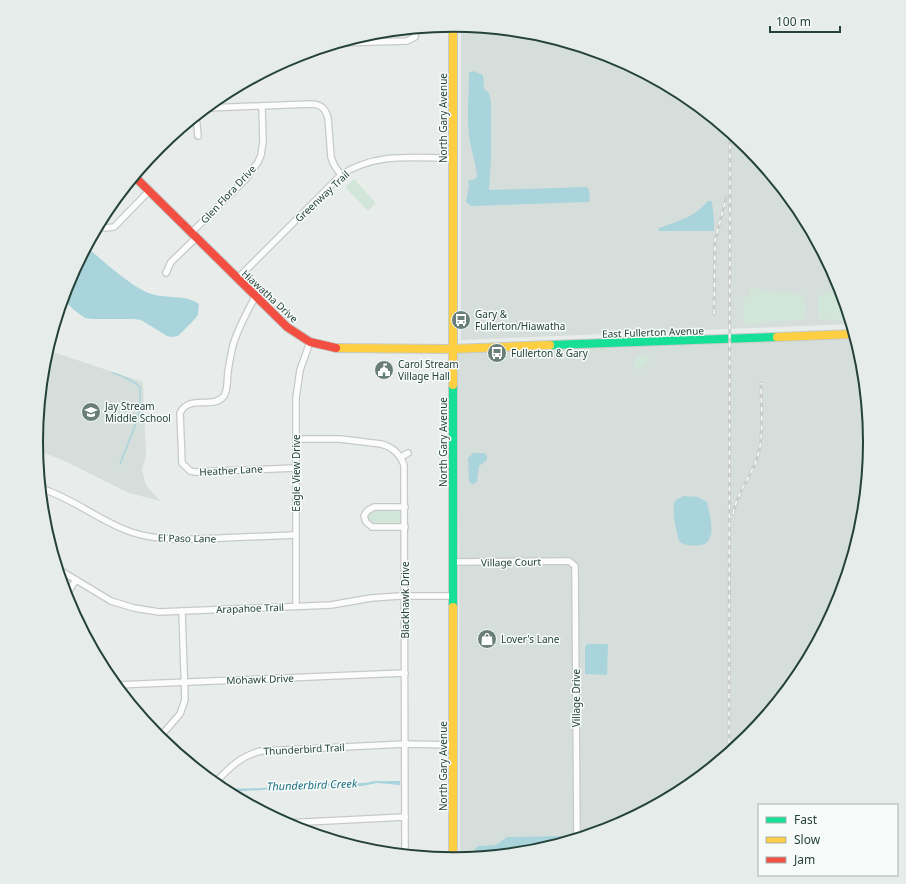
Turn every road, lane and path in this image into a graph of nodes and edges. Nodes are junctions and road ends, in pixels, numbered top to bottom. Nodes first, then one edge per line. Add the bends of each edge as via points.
1 (453, 32) edge
2 (415, 34) edge
3 (363, 42) edge
4 (262, 106) junction
5 (216, 108) edge
6 (197, 122) edge
7 (198, 136) dead end
8 (453, 158) junction
9 (341, 175) junction
10 (138, 180) edge
11 (149, 191) junction
12 (105, 228) dead end
13 (193, 235) junction
14 (166, 272) dead end
15 (237, 279) junction
16 (255, 297) junction
17 (848, 334) edge
18 (310, 342) junction
19 (452, 349) junction
20 (222, 398) junction
21 (178, 402) dead end
22 (227, 403) dead end
23 (183, 407) junction
24 (296, 439) junction
25 (408, 453) dead end
26 (400, 457) junction
27 (186, 468) junction
28 (296, 468) junction
29 (181, 473) dead end
30 (46, 490) edge
31 (405, 507) junction
32 (405, 527) junction
33 (296, 535) junction
34 (569, 561) joint
35 (453, 562) junction
36 (65, 573) edge
37 (76, 580) junction
38 (70, 589) edge
39 (405, 596) junction
40 (453, 596) junction
41 (296, 606) junction
42 (182, 611) junction
43 (405, 673) junction
44 (185, 682) junction
45 (123, 685) edge
46 (164, 733) edge
47 (405, 744) junction
48 (453, 745) junction
49 (219, 779) edge
50 (405, 817) junction
51 (300, 822) edge
52 (577, 832) edge
53 (405, 849) edge
54 (453, 852) edge

1 - 8 street, North Gary Avenue
2 - 3 street via 407,41
4 - 5 street
4 - 9 street via 324,106 328,118 331,157
4 - 13 street, Glen Flora Drive via 263,142 258,162 246,179
6 - 7 street
8 - 9 street, Greenway Trail via 382,158 361,164
8 - 19 street, North Gary Avenue
9 - 15 street, Greenway Trail
10 - 11 street, Hiawatha Drive
11 - 12 street via 114,227
11 - 13 street, Hiawatha Drive
13 - 14 street, Glen Flora Drive
13 - 15 street, Hiawatha Drive
15 - 16 street, Hiawatha Drive
16 - 18 street, Hiawatha Drive via 287,327
16 - 20 street via 234,344
17 - 19 street, East Fullerton Avenue
18 - 19 street, Hiawatha Drive via 350,349
18 - 24 street, Eagle View Drive via 298,380
19 - 35 street, North Gary Avenue
20 - 22 street
20 - 23 street via 191,403
21 - 23 street
23 - 27 street, Heather Lane via 180,413 181,458
24 - 26 street via 340,439 381,444 395,450
24 - 28 street, Eagle View Drive
25 - 26 street
26 - 31 street, Blackhawk Drive via 405,472
27 - 28 street, Heather Lane via 195,472
27 - 29 street
28 - 33 street, Eagle View Drive
30 - 33 street, El Paso Lane via 71,500 117,526 156,538 182,540
31 - 32 street, Blackhawk Drive
31 - 32 street via 374,507 364,516 372,527
32 - 39 street, Blackhawk Drive
33 - 41 street, Eagle View Drive
34 - 35 street, Village Court
34 - 52 street, Village Drive via 575,566
35 - 40 street, North Gary Avenue
36 - 37 street, Arapahoe Trail
37 - 38 street
37 - 42 street, Arapahoe Trail via 100,596 126,606 146,611
39 - 40 street, Arapahoe Trail
39 - 41 street, Arapahoe Trail via 371,598 332,605
39 - 43 street, Blackhawk Drive
40 - 48 street, North Gary Avenue
41 - 42 street, Arapahoe Trail
42 - 44 street
43 - 44 street, Mohawk Drive
43 - 47 street, Blackhawk Drive
44 - 45 street, Mohawk Drive
44 - 46 street via 185,700 180,714
47 - 48 street, Thunderbird Trail
47 - 49 street, Thunderbird Trail via 261,751 238,761
47 - 50 street, Blackhawk Drive
48 - 54 street, North Gary Avenue
50 - 51 street
50 - 53 street, Blackhawk Drive

